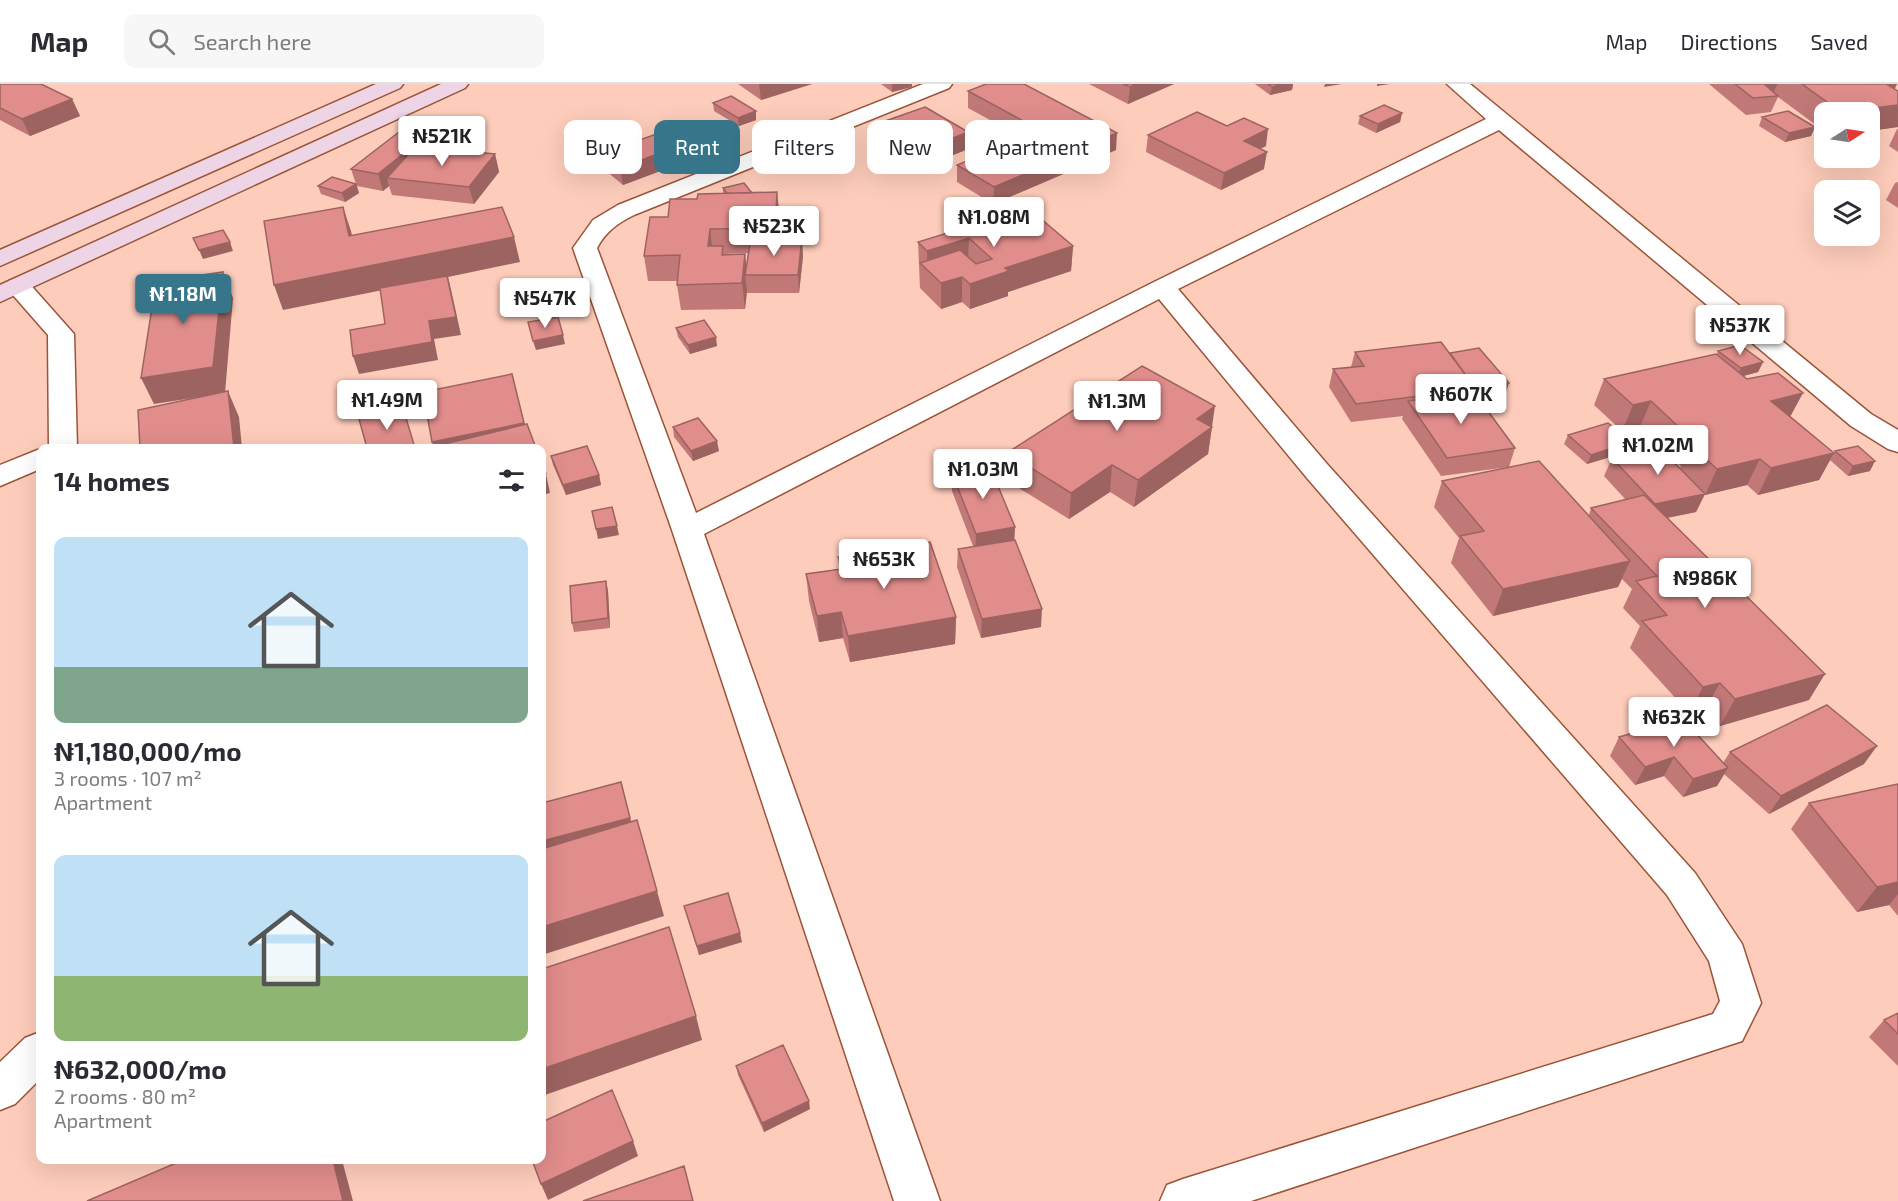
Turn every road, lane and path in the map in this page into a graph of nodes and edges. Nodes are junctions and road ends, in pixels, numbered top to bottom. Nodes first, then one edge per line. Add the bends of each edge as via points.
1 (393, 84) edge
2 (458, 84) edge
3 (942, 84) edge
4 (1457, 84) edge
5 (1500, 121) junction
6 (0, 258) edge
7 (1163, 287) junction
8 (9, 290) edge
9 (1898, 442) edge
10 (63, 444) edge
11 (36, 460) edge
12 (0, 477) edge
13 (687, 530) junction
14 (36, 1055) edge
15 (0, 1090) edge
16 (917, 1201) edge
17 (1183, 1201) edge

1 - 6 main road
2 - 8 main road
3 - 13 street via 626,210 594,230 585,248
4 - 5 street
5 - 7 street
5 - 9 street via 1861,420
7 - 13 street
7 - 17 street via 1317,471 1681,885 1728,956 1741,1003 1727,1028
8 - 10 street via 61,334
11 - 12 street
13 - 16 street
14 - 15 street

